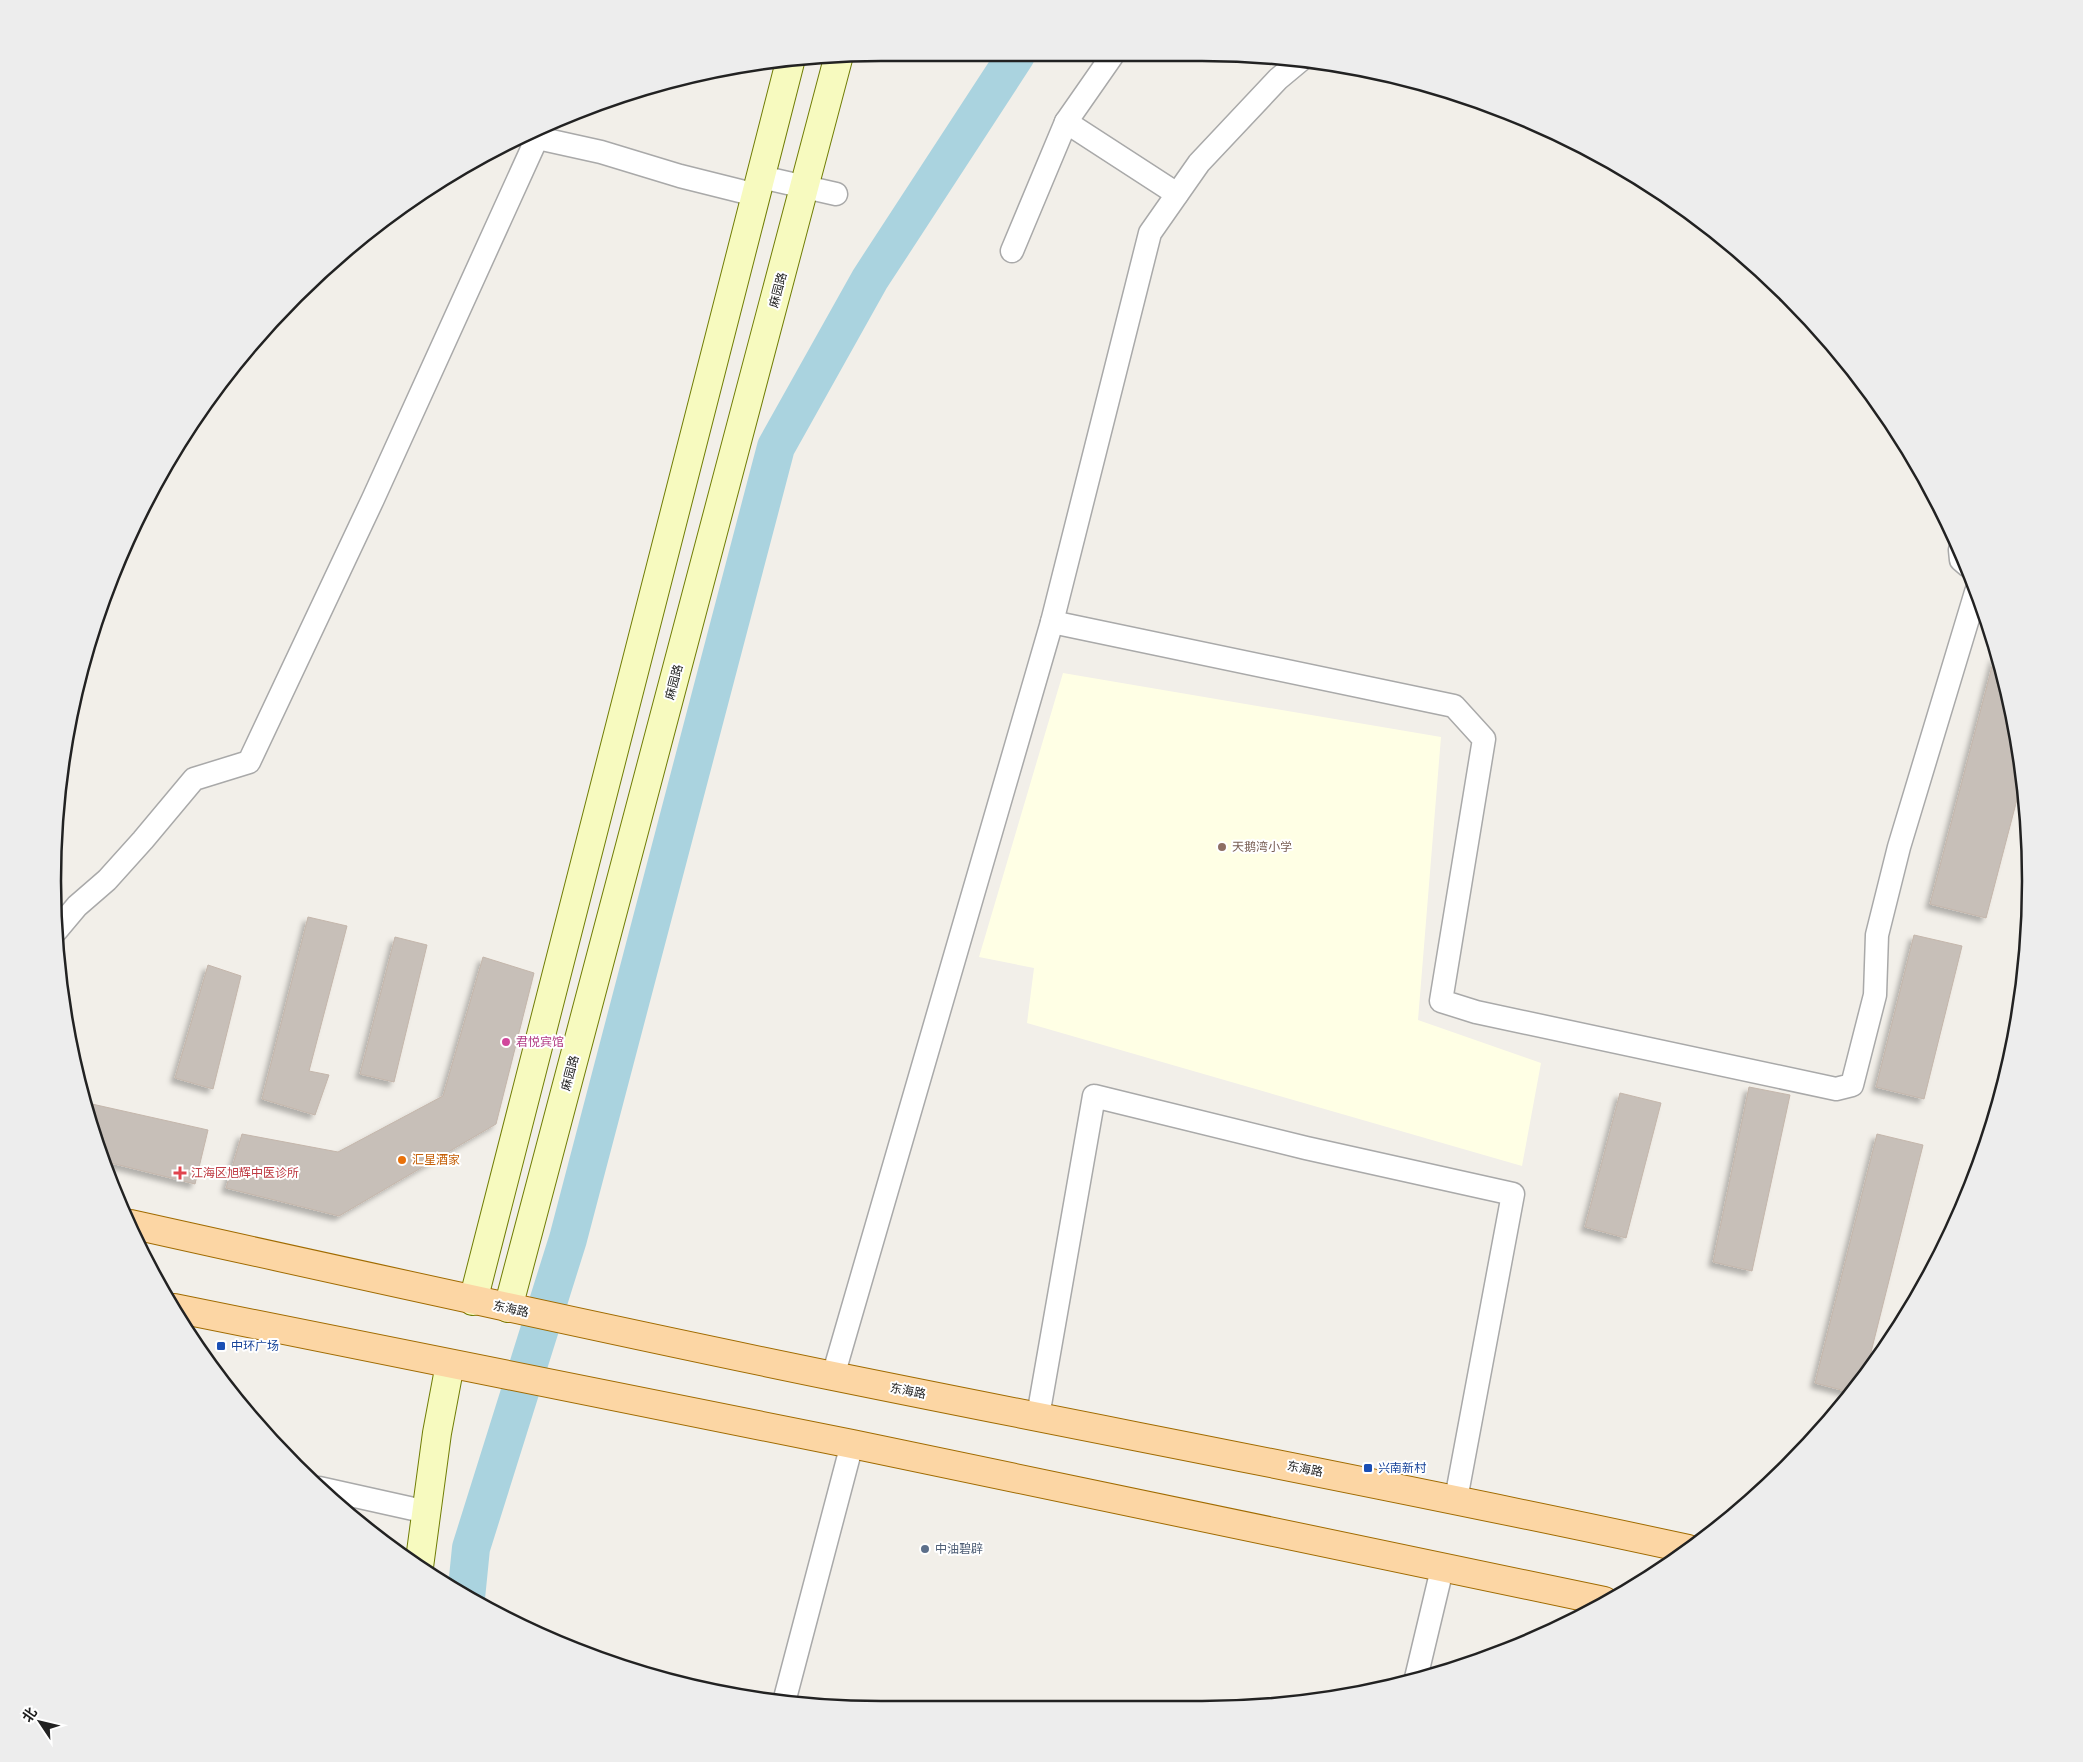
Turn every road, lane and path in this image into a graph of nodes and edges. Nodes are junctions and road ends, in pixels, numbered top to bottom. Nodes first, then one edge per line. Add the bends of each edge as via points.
1 (1109, 61) edge
2 (837, 63) edge
3 (1293, 66) edge
4 (789, 67) edge
5 (1066, 122) junction
6 (537, 138) edge
7 (528, 142) edge
8 (758, 186) junction
9 (806, 186) junction
10 (836, 194) dead end
11 (1176, 194) junction
12 (1012, 251) dead end
13 (1973, 603) edge
14 (1052, 622) junction
15 (63, 923) edge
16 (138, 1226) edge
17 (473, 1301) junction
18 (508, 1308) junction
19 (183, 1310) edge
20 (451, 1364) junction
21 (833, 1376) junction
22 (1038, 1416) junction
23 (852, 1444) junction
24 (335, 1492) edge
25 (1456, 1498) junction
26 (427, 1512) junction
27 (1679, 1547) edge
28 (420, 1559) edge
29 (1442, 1569) junction
30 (1596, 1599) edge
31 (1417, 1672) edge
32 (786, 1695) edge

1 - 5 street
2 - 9 street, 麻园路
3 - 11 street via 1205,156
4 - 8 street
5 - 11 street
5 - 12 street
6 - 8 street via 601,152 680,176
7 - 15 street via 373,499 249,762 194,778 107,880
8 - 9 street
8 - 17 street
9 - 10 street
9 - 18 street, 麻园路
11 - 14 street via 1150,233
13 - 14 street via 1899,847 1876,935 1875,995 1852,1085 1836,1089 1476,1012 1442,1001 1484,739 1454,706
14 - 21 street
16 - 17 main road, 东海路
17 - 18 main road, 东海路
18 - 21 main road, 东海路
19 - 20 main road
20 - 23 main road
20 - 26 street via 437,1433
21 - 22 main road, 东海路
22 - 25 main road, 东海路
22 - 25 street via 1094,1096 1513,1194
23 - 29 main road
23 - 32 street
24 - 26 street
25 - 27 main road, 东海路
26 - 28 street
29 - 30 main road
29 - 31 street

